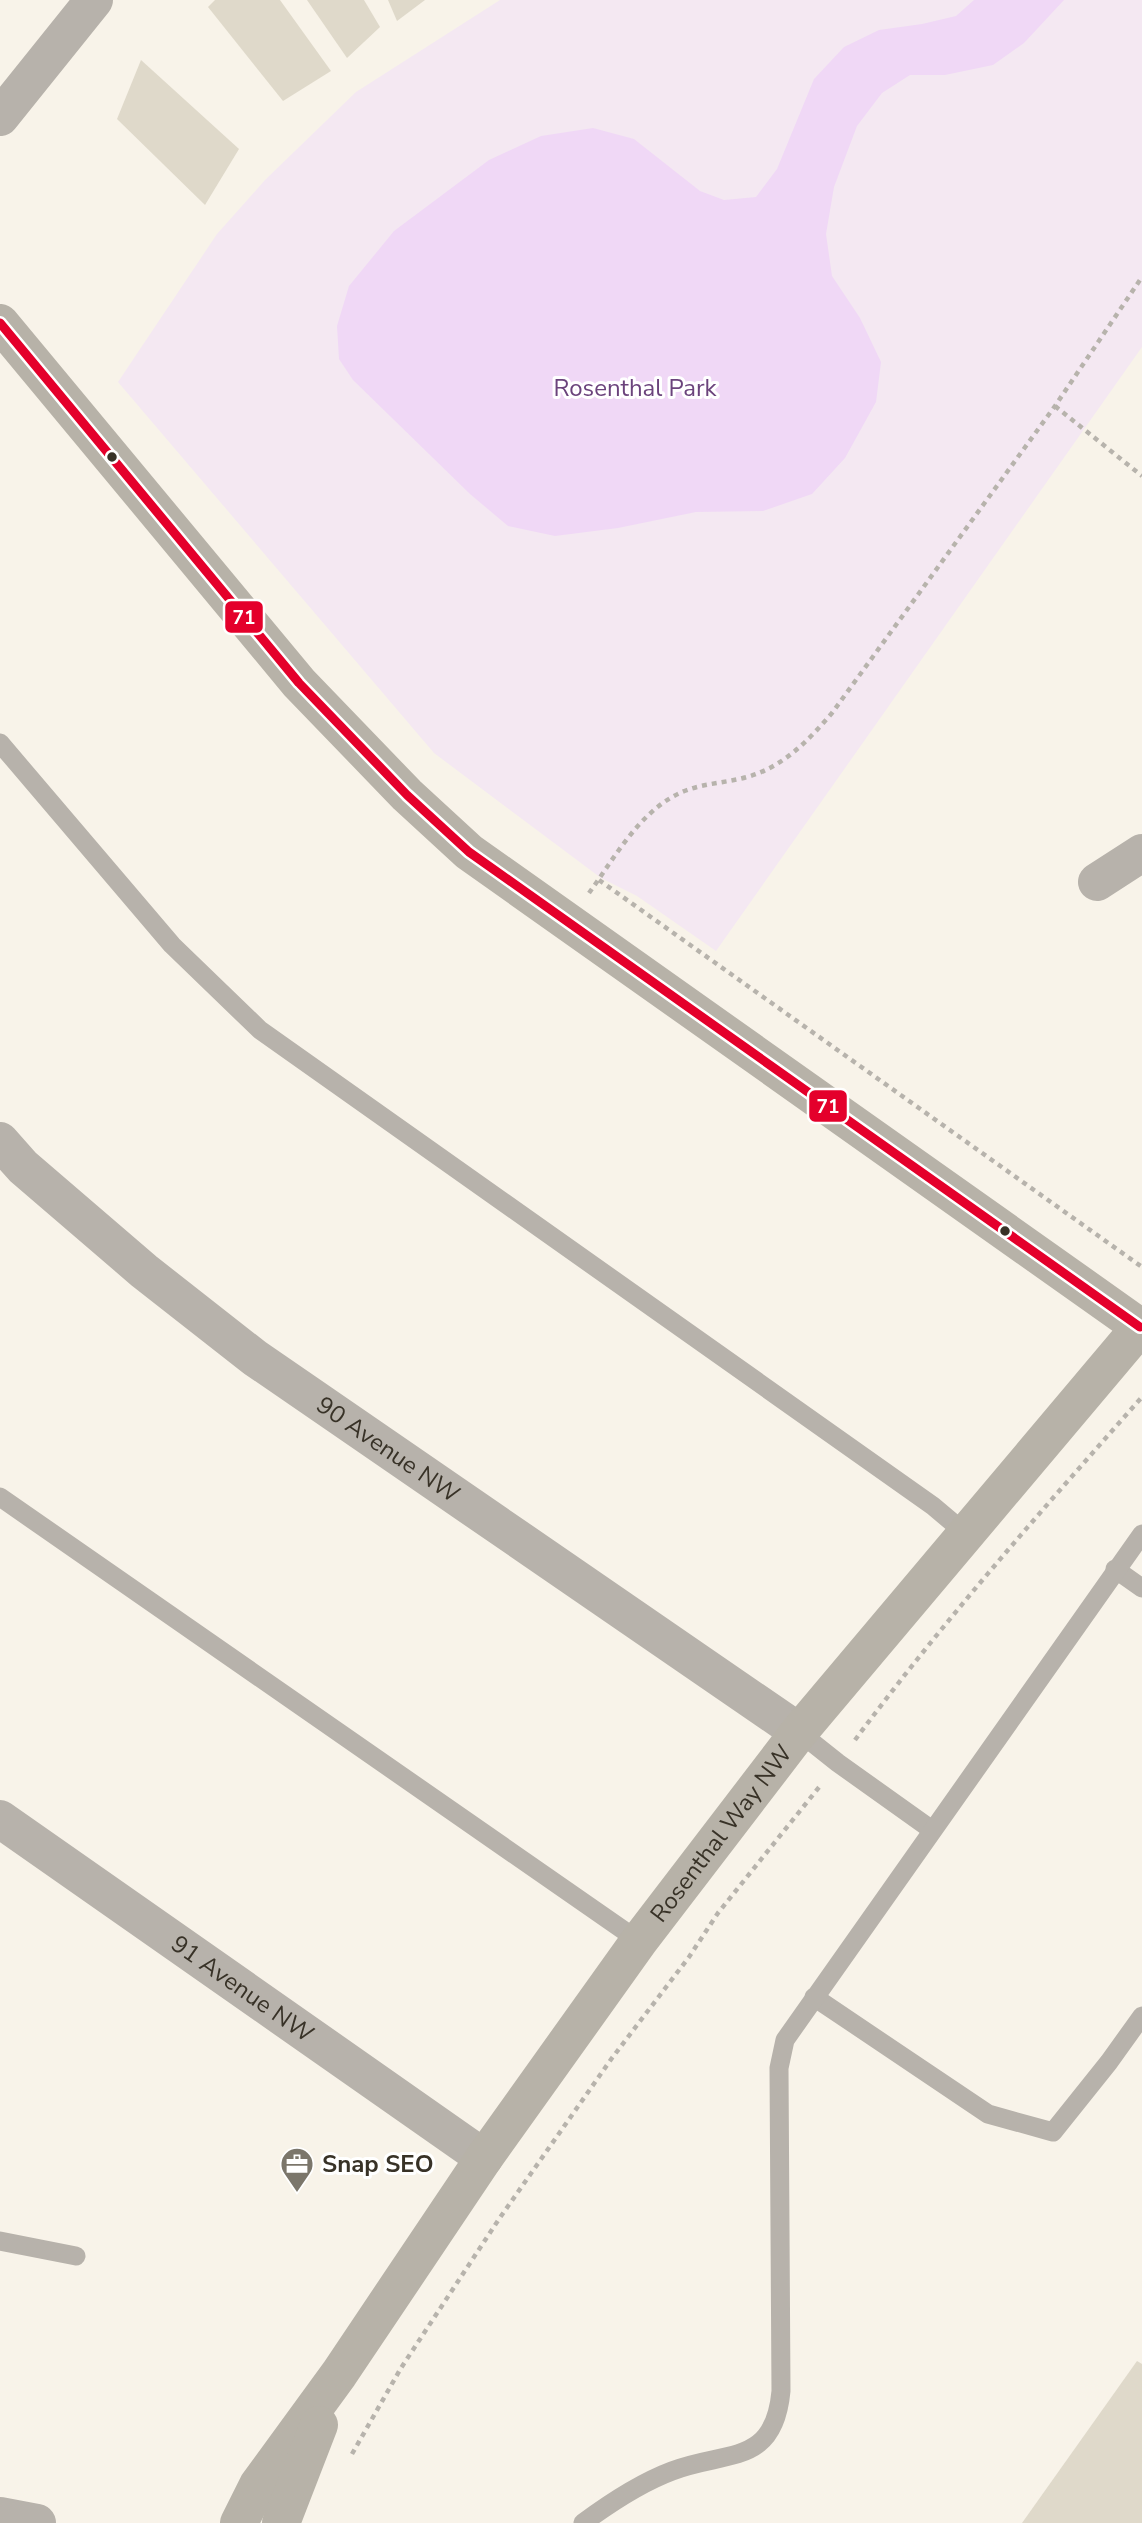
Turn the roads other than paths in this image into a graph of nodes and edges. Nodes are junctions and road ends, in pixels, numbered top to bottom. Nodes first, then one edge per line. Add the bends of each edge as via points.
1 (93, 0) edge
2 (0, 117) edge
3 (0, 323) edge
4 (0, 743) edge
5 (1142, 853) edge
6 (1097, 882) dead end
7 (0, 1141) edge
8 (1141, 1326) edge
9 (0, 1497) edge
10 (965, 1533) junction
11 (1142, 1534) edge
12 (1115, 1569) junction
13 (1142, 1588) edge
14 (799, 1732) junction
15 (0, 1819) edge
16 (932, 1830) junction
17 (639, 1941) junction
18 (814, 1997) junction
19 (1142, 2016) edge
20 (484, 2158) junction
21 (0, 2241) edge
22 (76, 2256) dead end
23 (339, 2374) junction
24 (0, 2516) edge
25 (37, 2523) edge
26 (239, 2523) edge
27 (281, 2523) edge
28 (583, 2523) edge

1 - 2 street
3 - 8 street via 299,683 469,852
4 - 10 lane via 172,945 260,1030 922,1498
5 - 6 street
7 - 14 street, 90 Avenue NW via 23,1167 134,1262 255,1358
8 - 10 street, Rosenthal Way NW
9 - 17 lane
10 - 14 street, Rosenthal Way NW
11 - 12 lane
12 - 13 lane
12 - 16 lane
14 - 16 lane
14 - 17 street, Rosenthal Way NW
15 - 20 street, 91 Avenue NW
16 - 18 lane
17 - 20 street, Rosenthal Way NW
18 - 19 lane via 988,2114 1053,2132
18 - 28 lane via 785,2040 779,2068 778,2417 753,2449 671,2471
20 - 23 street, Rosenthal Way NW
21 - 22 lane
23 - 26 street, Rosenthal Way NW via 258,2485
23 - 27 street, Rosenthal Way NW
24 - 25 street

